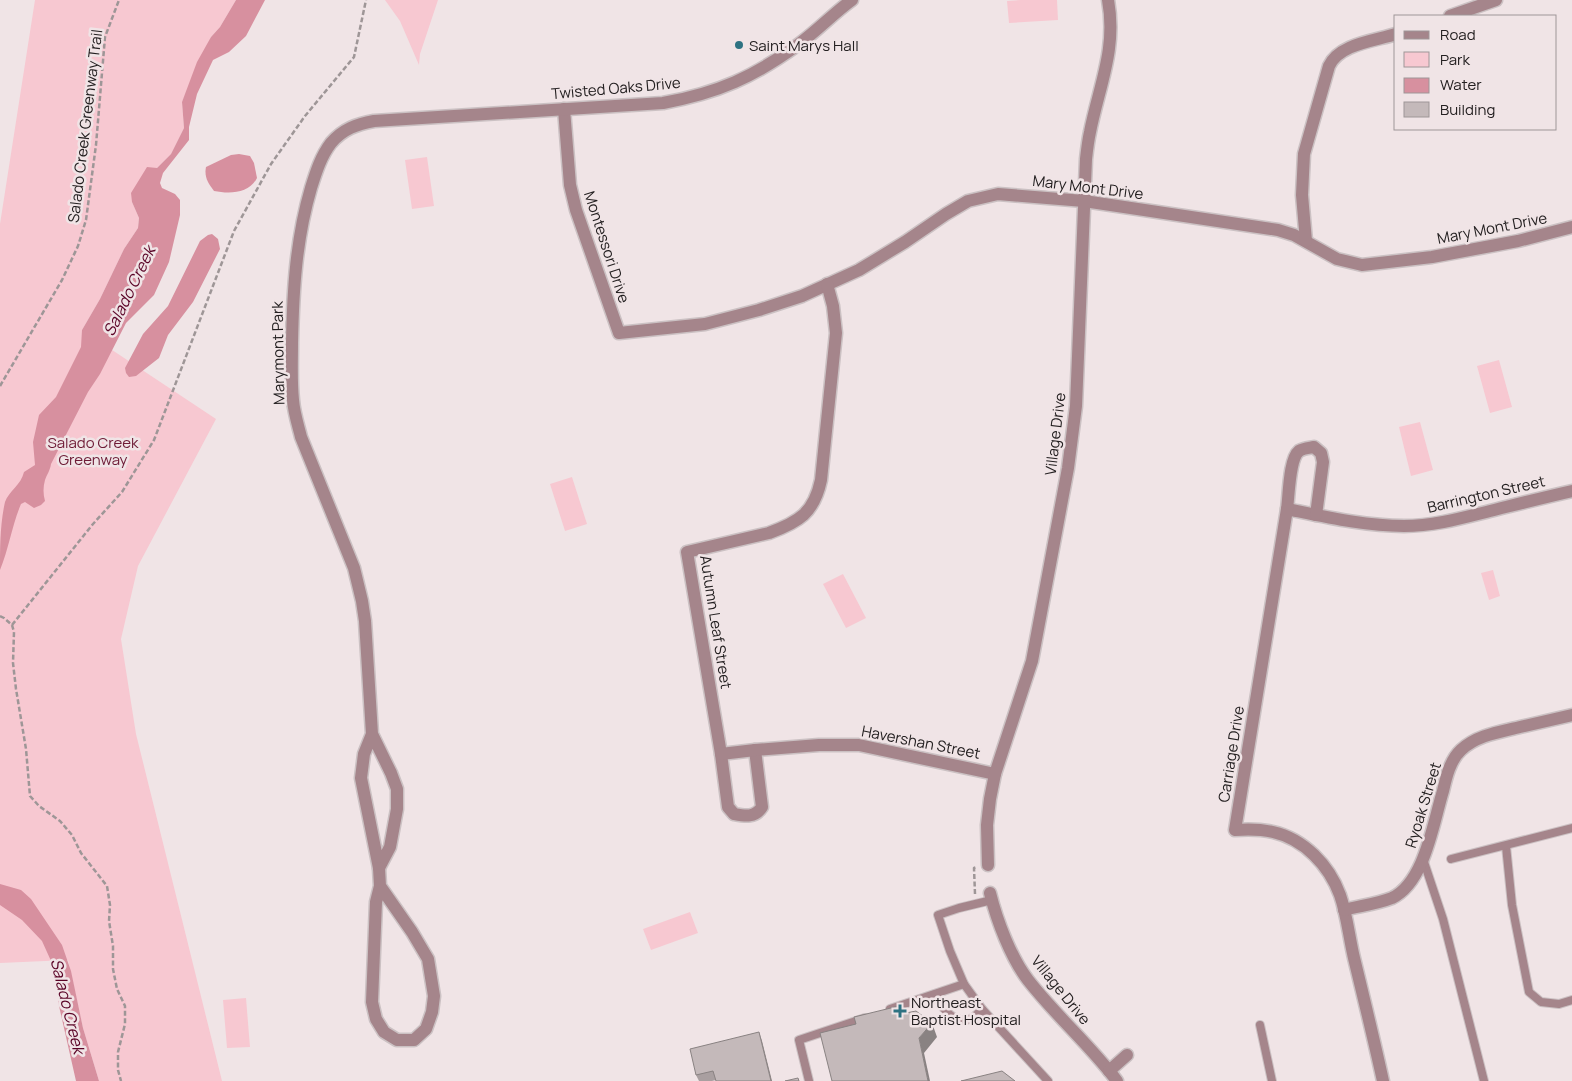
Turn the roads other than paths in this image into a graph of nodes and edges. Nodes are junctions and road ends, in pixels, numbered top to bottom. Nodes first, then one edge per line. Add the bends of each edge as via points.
1 (852, 0) edge
2 (1108, 0) edge
3 (1496, 0) edge
4 (1453, 15) edge
5 (1394, 35) edge
6 (564, 109) junction
7 (473, 116) joint
8 (1084, 201) junction
9 (1572, 227) edge
10 (1306, 241) junction
11 (827, 284) junction
12 (619, 333) joint
13 (1572, 491) edge
14 (1287, 509) junction
15 (1316, 515) junction
16 (1572, 715) edge
17 (372, 734) junction
18 (755, 750) junction
19 (721, 754) junction
20 (995, 774) junction
21 (1572, 828) edge
22 (1506, 846) junction
23 (1423, 859) junction
24 (1451, 859) dead end
25 (988, 865) road end
26 (379, 868) junction
27 (380, 886) junction
28 (991, 897) joint
29 (1344, 910) junction
30 (964, 984) junction
31 (932, 995) junction
32 (1572, 1000) edge
33 (982, 1009) junction
34 (879, 1013) edge
35 (870, 1016) edge
36 (1260, 1025) dead end
37 (1127, 1056) dead end
38 (1113, 1076) edge
39 (809, 1081) edge
40 (1048, 1081) edge
41 (1272, 1081) edge
42 (1383, 1081) edge
43 (1484, 1081) edge

1 - 6 street, Twisted Oaks Drive via 800,43 753,75 727,86 663,103
2 - 8 street, Village Drive via 1110,46 1089,132
3 - 4 street
5 - 10 street via 1344,49 1329,66 1304,154 1302,195
6 - 7 street, Twisted Oaks Drive
6 - 12 street, Montessori Drive via 570,185 576,210
7 - 17 street, Marymont Park via 374,121 343,132 332,143 317,170 296,255 293,300 296,420 354,568 362,601
8 - 10 street, Mary Mont Drive via 1278,230
8 - 11 street, Mary Mont Drive via 998,194 968,201 859,270
8 - 20 street, Village Drive via 1076,406 1068,468 1034,653
9 - 10 street, Mary Mont Drive via 1432,257 1362,265 1337,259
11 - 12 street, Mary Mont Drive via 802,296 705,324
11 - 19 street, Autumn Leaf Street via 836,333 821,480 814,502 800,518 780,529 686,552
13 - 15 street, Barrington Street via 1432,524 1379,525
14 - 15 street, Barrington Street
14 - 15 street, Carriage Drive via 1293,461 1298,452 1314,447 1321,453 1323,462
14 - 29 street, Carriage Drive via 1235,830 1274,832 1304,846 1327,869 1338,889
16 - 23 street, Ryoak Street via 1486,736 1461,750 1454,758
17 - 26 street, Marymont Park via 364,754 361,778
17 - 26 street, Marymont Park via 397,790 390,846
18 - 19 street, Havershan Street
18 - 19 street, Autumn Leaf Street via 762,807 757,814 751,815 734,814 728,807
18 - 20 street, Havershan Street via 859,745
20 - 25 street, Village Drive via 987,826
21 - 22 lane
22 - 24 lane
22 - 32 lane via 1512,905 1529,992 1541,1002 1559,1004
23 - 29 street, Ryoak Street via 1414,878 1392,897
23 - 43 lane via 1443,919
26 - 27 street, Marymont Park
27 - 27 street, Marymont Park via 376,902 372,1002 376,1019 384,1032 397,1040 414,1040 426,1029 432,1012 434,996 428,959
28 - 30 lane via 938,915
28 - 38 street, Village Drive via 1008,945 1027,979
29 - 42 street, Carriage Drive
30 - 31 lane
30 - 33 lane
31 - 33 lane via 957,1020 970,1020
31 - 34 lane
33 - 40 lane
35 - 39 lane via 799,1040
36 - 41 lane
37 - 38 street, Village Drive

